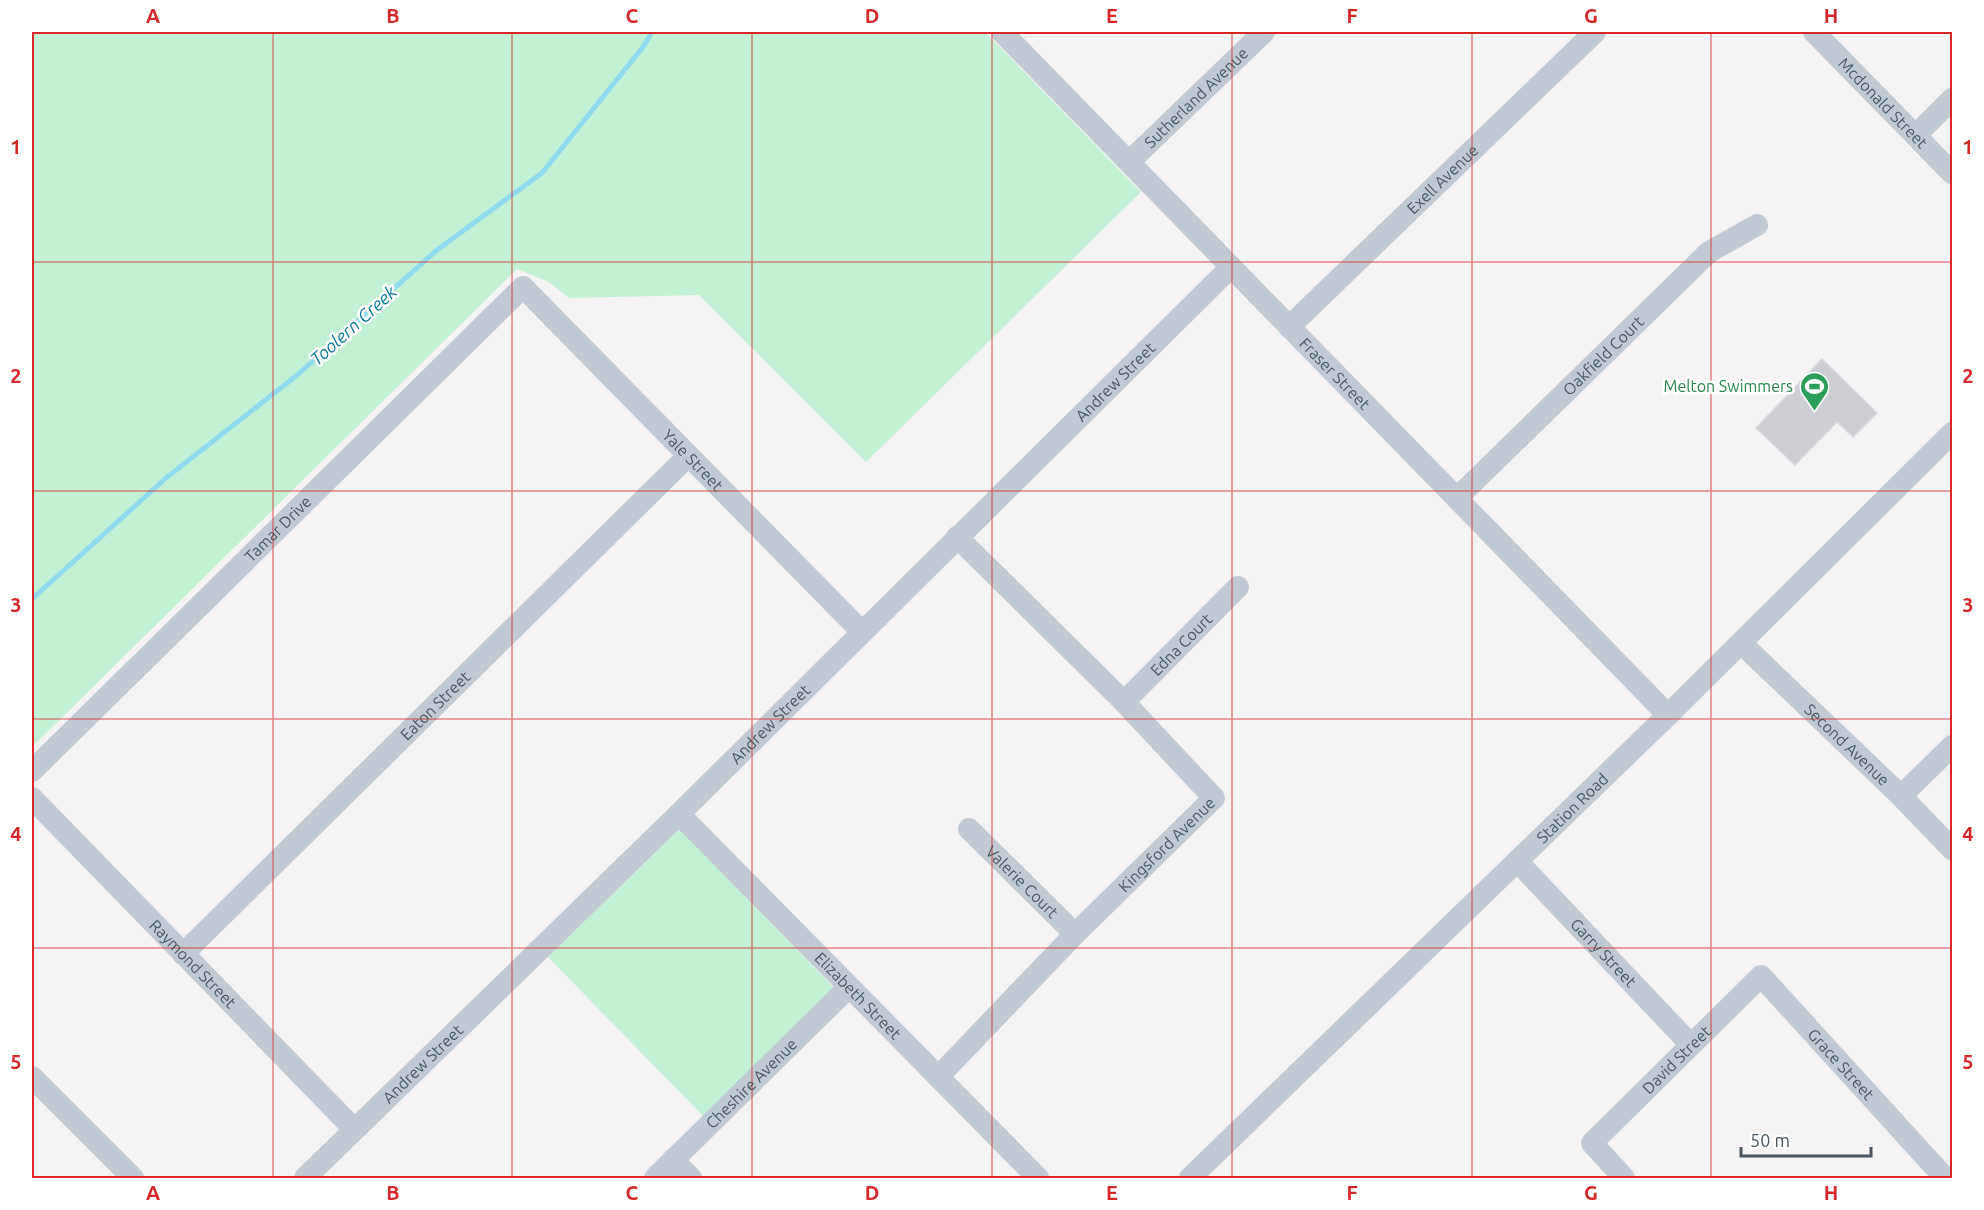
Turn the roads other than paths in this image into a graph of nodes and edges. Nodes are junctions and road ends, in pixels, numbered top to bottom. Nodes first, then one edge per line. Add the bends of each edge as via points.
1 (1002, 32) edge
2 (1264, 32) edge
3 (1594, 32) edge
4 (1814, 32) edge
5 (1953, 99) edge
6 (1916, 135) junction
7 (1129, 162) junction
8 (1953, 173) edge
9 (1757, 225) dead end
10 (1231, 267) junction
11 (523, 287) joint
12 (1289, 327) junction
13 (1953, 433) edge
14 (688, 456) junction
15 (1457, 498) junction
16 (957, 537) junction
17 (1238, 587) dead end
18 (861, 631) junction
19 (1741, 643) junction
20 (1124, 702) junction
21 (1668, 715) junction
22 (1953, 746) edge
23 (32, 771) edge
24 (1901, 796) junction
25 (32, 798) edge
26 (679, 814) junction
27 (969, 829) dead end
28 (1953, 849) edge
29 (1517, 861) junction
30 (1075, 934) junction
31 (183, 954) junction
32 (1761, 976) joint
33 (849, 988) junction
34 (1691, 1044) junction
35 (32, 1077) edge
36 (938, 1077) junction
37 (354, 1129) junction
38 (673, 1160) junction
39 (319, 1174) edge
40 (133, 1179) edge
41 (655, 1179) edge
42 (691, 1179) edge
43 (1038, 1179) edge
44 (1190, 1179) edge
45 (1624, 1179) edge
46 (1945, 1179) edge

1 - 7 street, Fraser Street
2 - 7 street, Sutherland Avenue
3 - 12 street, Exell Avenue
4 - 6 street, Mcdonald Street
5 - 6 street
6 - 8 street, Mcdonald Street
7 - 10 street, Fraser Street
9 - 15 street, Oakfield Court via 1709,252
10 - 12 street, Fraser Street
10 - 16 street, Andrew Street
11 - 14 street, Yale Street
11 - 23 street, Tamar Drive
12 - 15 street, Fraser Street
13 - 19 street, Station Road
14 - 18 street, Yale Street
14 - 31 street, Eaton Street
15 - 21 street, Fraser Street
16 - 18 street, Andrew Street
16 - 20 street, Kingsford Avenue
17 - 20 street, Edna Court
18 - 26 street, Andrew Street
19 - 21 street, Station Road
19 - 24 street, Second Avenue
20 - 30 street, Kingsford Avenue via 1214,798
21 - 29 street, Station Road
22 - 24 street
24 - 28 street, Second Avenue
25 - 31 street, Raymond Street
26 - 33 street, Elizabeth Street
26 - 37 street, Andrew Street
27 - 30 street, Valerie Court
29 - 34 street, Garry Street
29 - 44 street, Station Road
30 - 36 street, Kingsford Avenue
31 - 37 street, Raymond Street
32 - 34 street, David Street
32 - 46 street, Grace Street
33 - 36 street, Elizabeth Street
33 - 38 street, Cheshire Avenue
34 - 45 street, David Street via 1592,1143
35 - 40 street
36 - 43 street, Elizabeth Street
37 - 39 street, Andrew Street
38 - 41 street, Cheshire Avenue
38 - 42 street

